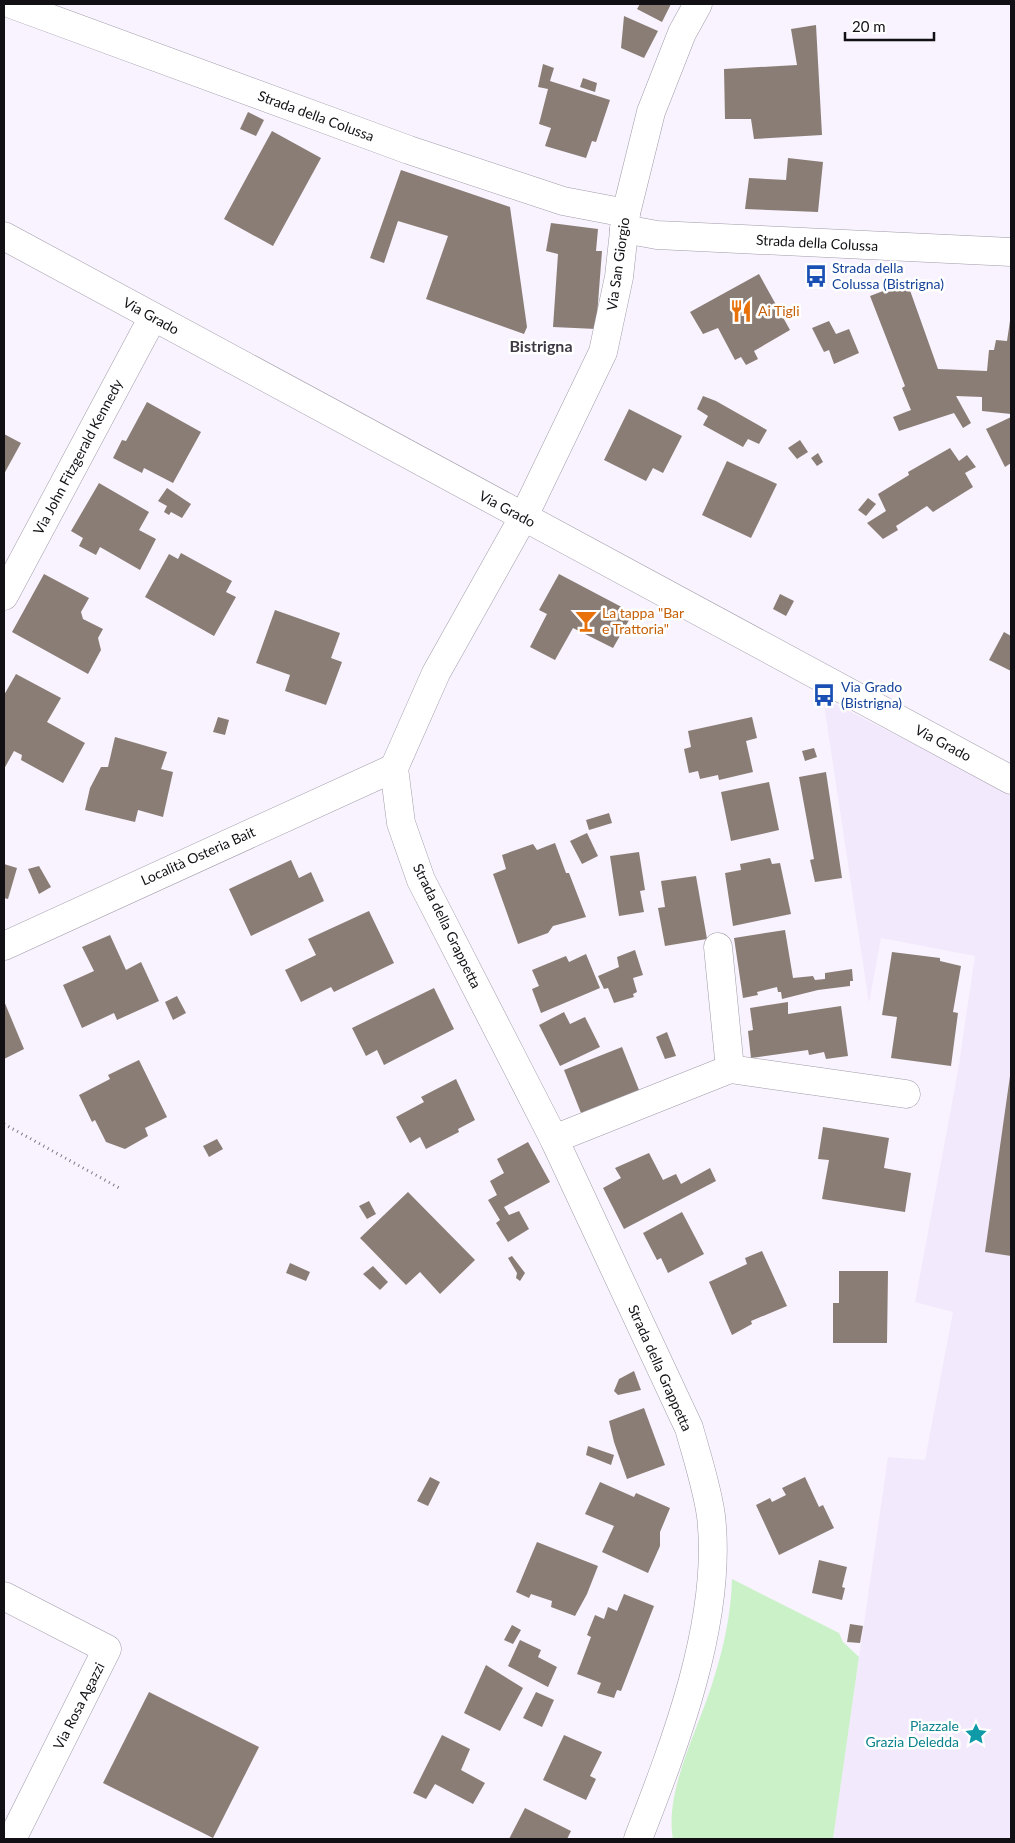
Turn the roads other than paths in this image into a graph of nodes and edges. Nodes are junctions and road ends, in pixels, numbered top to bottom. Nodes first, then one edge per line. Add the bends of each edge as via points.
1 (11, 4) edge
2 (698, 4) edge
3 (625, 221) junction
4 (4, 236) edge
5 (1011, 252) edge
6 (153, 317) junction
7 (522, 518) junction
8 (4, 596) edge
9 (394, 768) junction
10 (1011, 780) edge
11 (4, 946) edge
12 (718, 947) dead end
13 (730, 1069) junction
14 (906, 1094) dead end
15 (554, 1140) junction
16 (4, 1596) edge
17 (645, 1832) edge
18 (12, 1839) edge

1 - 3 street, Strada della Colussa via 409,150
2 - 3 street, Via San Giorgio via 682,33 651,112
3 - 5 street, Strada della Colussa via 657,235
3 - 7 street, Via San Giorgio via 619,277 603,352
4 - 6 street, Via Grado
6 - 7 street, Via Grado
6 - 8 street, Via John Fitzgerald Kennedy
7 - 9 street via 436,672
7 - 10 street, Via Grado
9 - 11 street, Località Osteria Bait
9 - 15 street, Strada della Grappetta via 402,823 422,880
12 - 13 street
13 - 14 street
13 - 15 street
15 - 17 street, Strada della Grappetta via 689,1428 711,1516 713,1571 706,1626 690,1690
16 - 18 street, Via Rosa Agazzi via 107,1649

